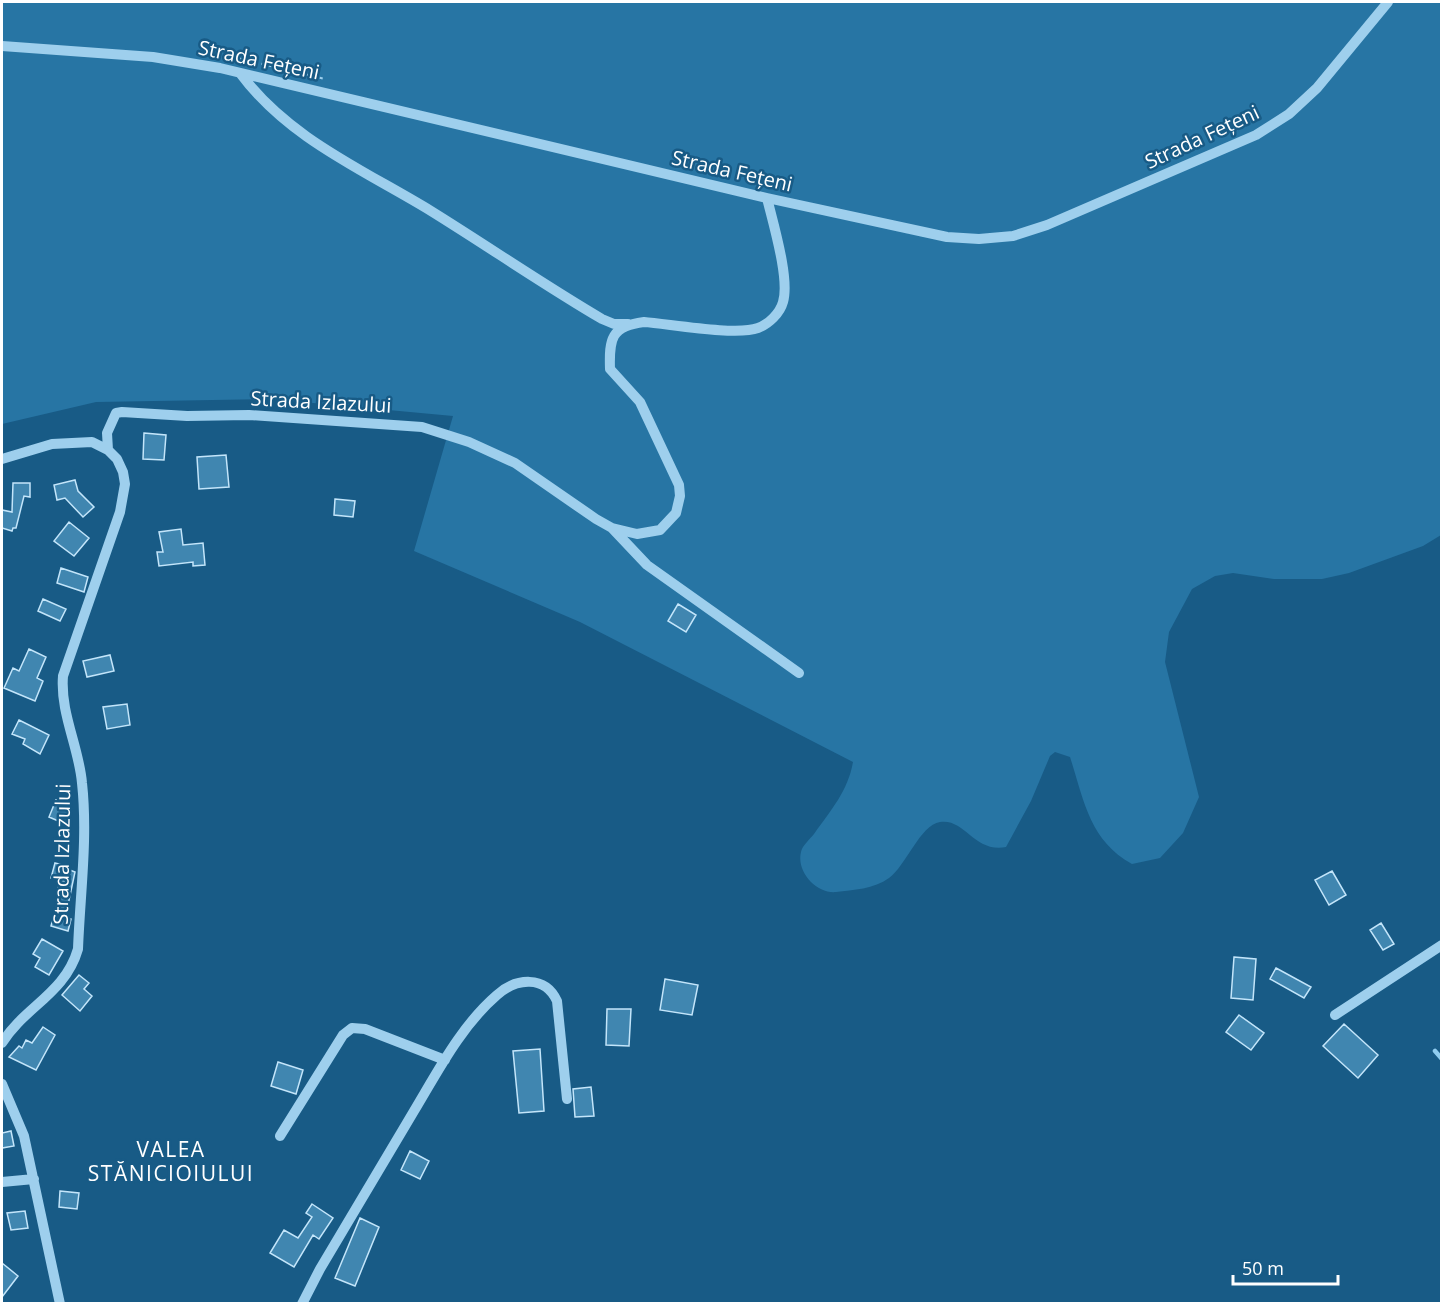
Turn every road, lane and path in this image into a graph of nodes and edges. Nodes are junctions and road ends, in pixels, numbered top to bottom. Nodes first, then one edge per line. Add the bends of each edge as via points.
1 (1388, 2) edge
2 (2, 46) edge
3 (240, 73) junction
4 (767, 198) junction
5 (629, 324) junction
6 (108, 450) junction
7 (2, 459) edge
8 (612, 528) junction
9 (799, 673) dead end
10 (1442, 945) edge
11 (1335, 1015) dead end
12 (2, 1043) edge
13 (445, 1060) junction
14 (2, 1084) edge
15 (567, 1099) dead end
16 (280, 1136) dead end
17 (34, 1179) junction
18 (2, 1182) edge
19 (60, 1304) edge
20 (302, 1304) edge

1 - 4 street, Strada Fețeni via 1317,88 1256,135 1076,214 1013,236 979,240 947,237
2 - 3 street, Strada Fețeni via 153,57
3 - 4 street, Strada Fețeni
3 - 5 street via 268,105 307,139 602,319
4 - 5 street via 784,285 783,302 768,322 757,328 735,330
5 - 8 street, Strada Izlazului via 616,332 610,342 610,369 640,402 669,462 680,496 676,513 660,530 637,534
6 - 7 street via 92,442 73,442
6 - 8 street, Strada Izlazului via 109,425 122,412 249,415 422,428 469,442 515,463
6 - 12 street, Strada Izlazului via 123,472 123,497 67,657 62,692 78,752 84,803 78,949 63,980
8 - 9 street via 646,565
10 - 11 street
13 - 15 street via 497,995 512,985 543,983 557,1001
13 - 16 street via 365,1029 352,1028 343,1035
13 - 20 street
14 - 17 street via 24,1136
17 - 18 street
17 - 19 street

